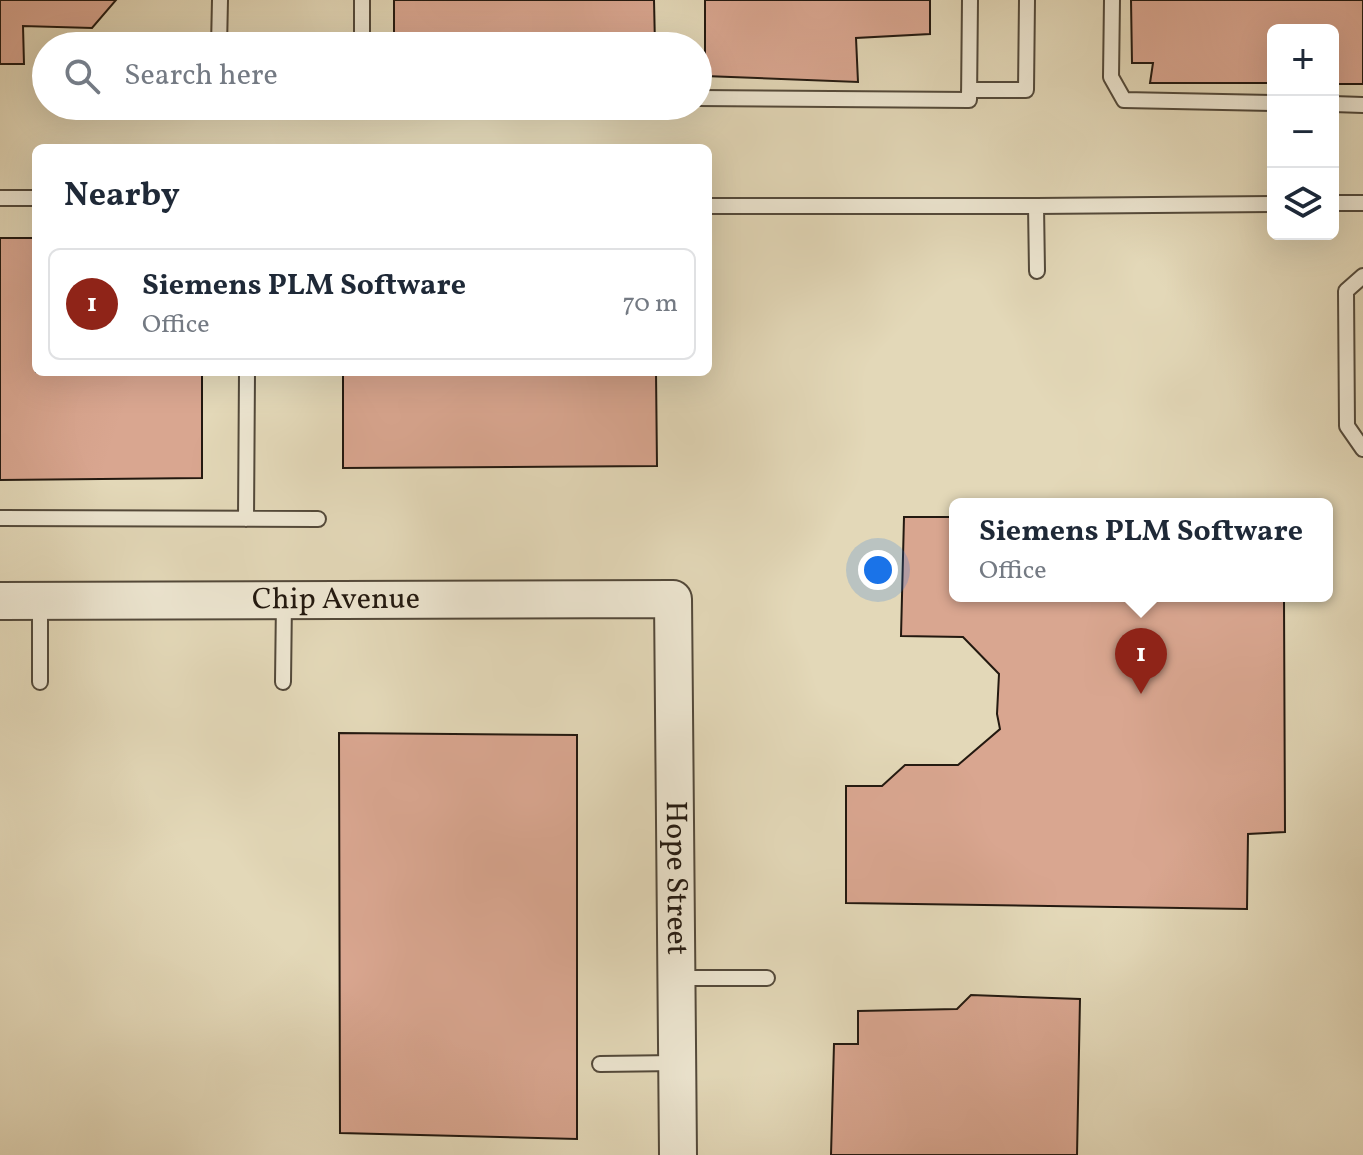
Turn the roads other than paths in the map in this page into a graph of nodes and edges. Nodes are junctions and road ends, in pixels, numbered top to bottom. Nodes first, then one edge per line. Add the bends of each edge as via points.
1 (220, 0) edge
2 (362, 0) edge
3 (970, 0) edge
4 (1027, 0) edge
5 (1112, 0) edge
6 (219, 32) edge
7 (362, 32) edge
8 (969, 90) junction
9 (712, 98) edge
10 (1267, 103) edge
11 (1339, 104) edge
12 (1363, 105) edge
13 (0, 198) edge
14 (32, 198) edge
15 (1339, 203) edge
16 (1363, 203) edge
17 (1267, 204) edge
18 (712, 206) edge
19 (1036, 206) junction
20 (1037, 271) dead end
21 (1363, 276) edge
22 (247, 376) edge
23 (1363, 449) edge
24 (0, 518) edge
25 (246, 519) junction
26 (318, 519) dead end
27 (673, 599) joint
28 (0, 601) edge
29 (40, 601) junction
30 (284, 601) junction
31 (40, 682) dead end
32 (283, 682) dead end
33 (677, 978) junction
34 (767, 978) dead end
35 (677, 1063) junction
36 (600, 1064) dead end
37 (678, 1155) edge

1 - 6 lane
2 - 7 lane
3 - 8 lane
4 - 8 lane via 1026,90
5 - 10 lane via 1111,77 1124,100
8 - 9 lane via 969,100
11 - 12 lane
13 - 14 lane
15 - 16 lane
17 - 19 lane
18 - 19 lane
19 - 20 lane
21 - 23 lane via 1346,291 1347,426
22 - 25 lane
24 - 25 lane
25 - 26 lane
27 - 30 street, Chip Avenue
27 - 33 street, Hope Street
28 - 29 street, Chip Avenue
29 - 30 street, Chip Avenue
29 - 31 lane
30 - 32 lane
33 - 34 lane
33 - 35 street, Hope Street
35 - 36 lane
35 - 37 street, Hope Street

